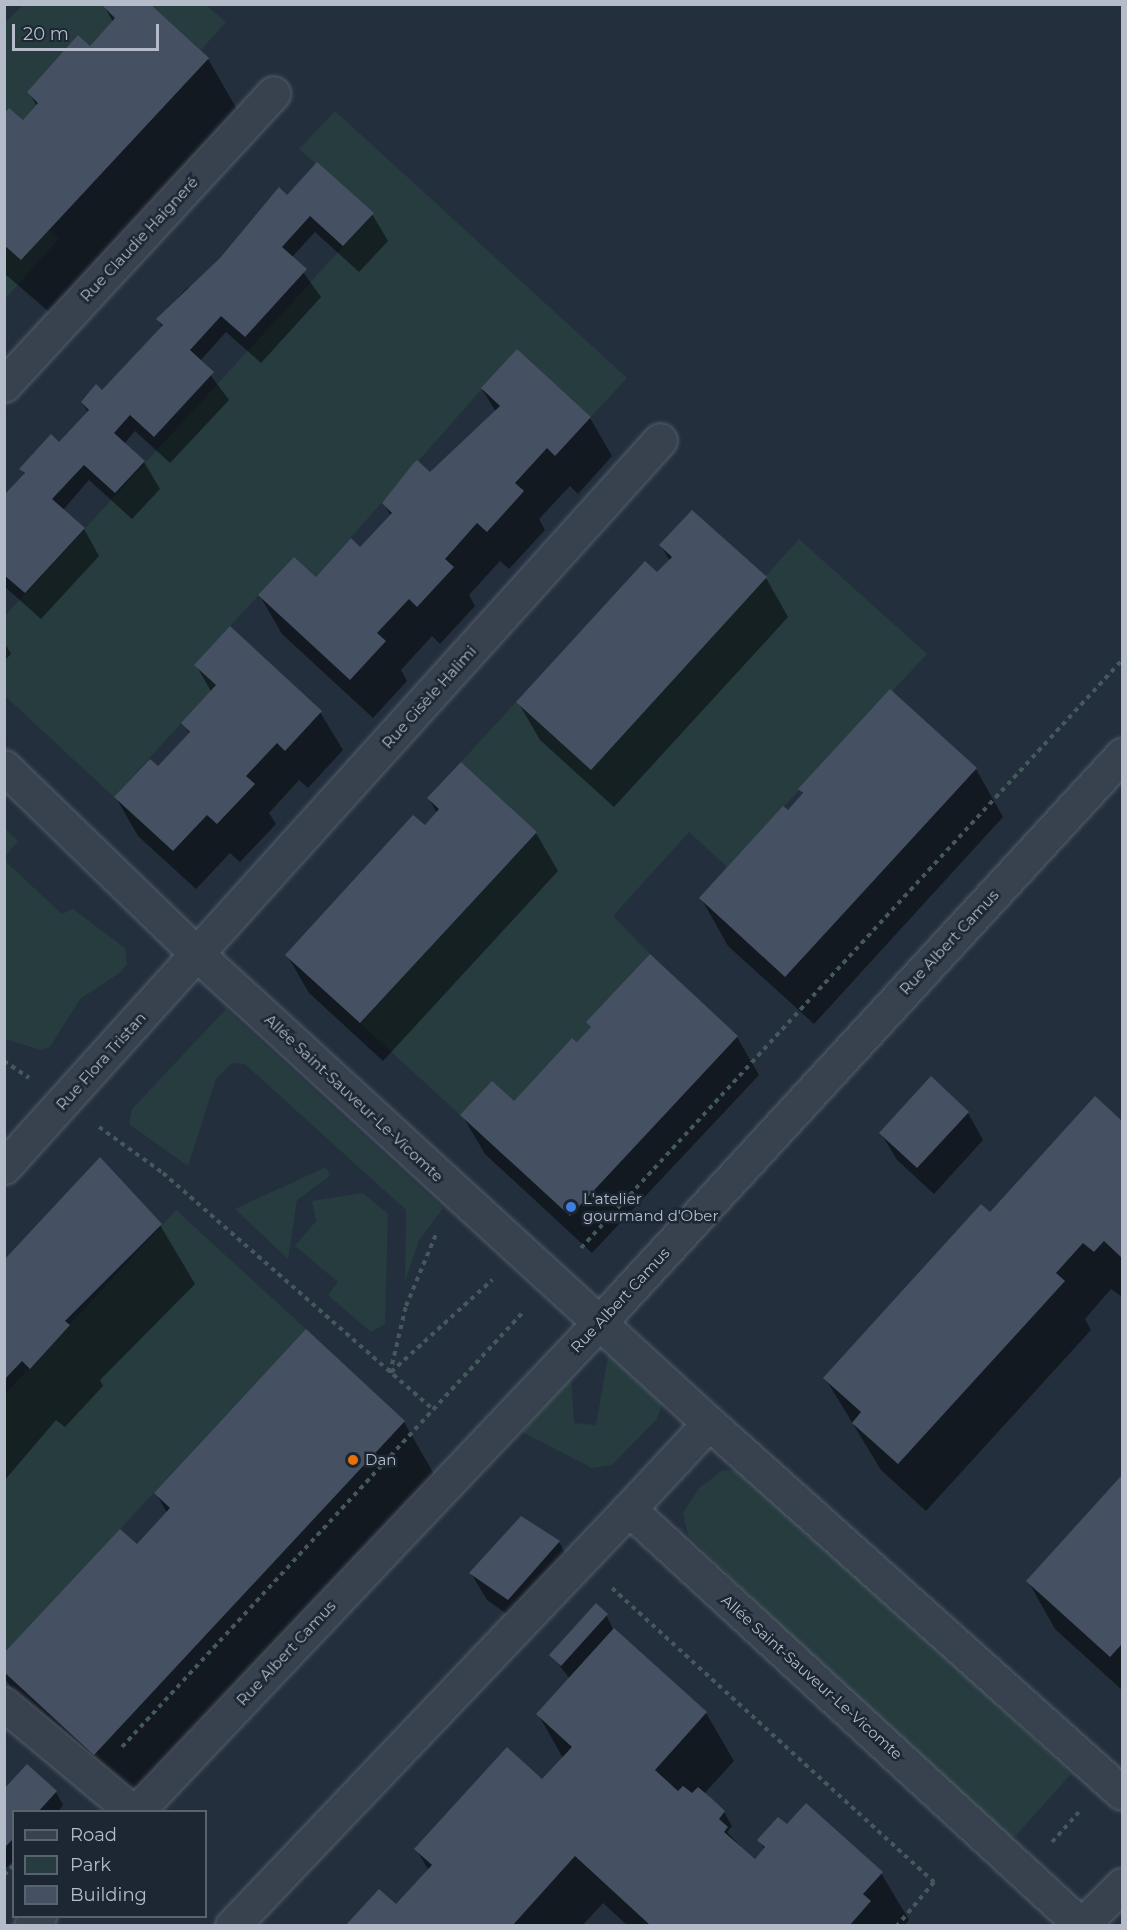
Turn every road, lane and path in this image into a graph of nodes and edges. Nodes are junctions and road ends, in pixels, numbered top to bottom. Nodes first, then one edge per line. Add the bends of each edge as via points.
1 (273, 93) dead end
2 (4, 386) edge
3 (660, 440) dead end
4 (1122, 660) edge
5 (1122, 755) edge
6 (4, 767) edge
7 (198, 955) junction
8 (4, 1061) edge
9 (64, 1102) junction
10 (4, 1167) edge
11 (461, 1197) junction
12 (521, 1253) junction
13 (551, 1281) junction
14 (598, 1324) junction
15 (390, 1373) junction
16 (433, 1410) junction
17 (709, 1423) junction
18 (629, 1509) junction
19 (580, 1559) junction
20 (7, 1692) edge
21 (93, 1778) junction
22 (1115, 1786) edge
23 (132, 1810) edge
24 (136, 1810) edge
25 (1025, 1872) junction
26 (1122, 1885) edge
27 (1082, 1925) edge
28 (232, 1926) edge
29 (897, 1926) edge

1 - 2 street, Rue Claudie Haigneré
3 - 7 street, Rue Gisèle Halimi
4 - 13 path
5 - 14 street, Rue Albert Camus
6 - 7 street, Allée Saint-Sauveur-Le-Vicomte
7 - 9 street, Rue Flora Tristan
7 - 11 street, Allée Saint-Sauveur-Le-Vicomte
8 - 9 path
9 - 10 street, Rue Flora Tristan
9 - 15 path via 163,1173
11 - 12 street, Allée Saint-Sauveur-Le-Vicomte
11 - 15 path via 426,1248
12 - 13 street, Allée Saint-Sauveur-Le-Vicomte
12 - 15 path
13 - 14 street, Allée Saint-Sauveur-Le-Vicomte
13 - 16 path
14 - 17 street, Allée Saint-Sauveur-Le-Vicomte
14 - 24 street, Rue Albert Camus
15 - 16 path
16 - 21 path
17 - 18 street
17 - 22 street, Allée Saint-Sauveur-Le-Vicomte
18 - 19 street
18 - 25 street, Allée Saint-Sauveur-Le-Vicomte
19 - 28 street
19 - 29 path via 934,1882
20 - 21 street
21 - 23 street
22 - 25 path
25 - 27 street, Allée Saint-Sauveur-Le-Vicomte
26 - 27 street, Allée Saint-Sauveur-Le-Vicomte

